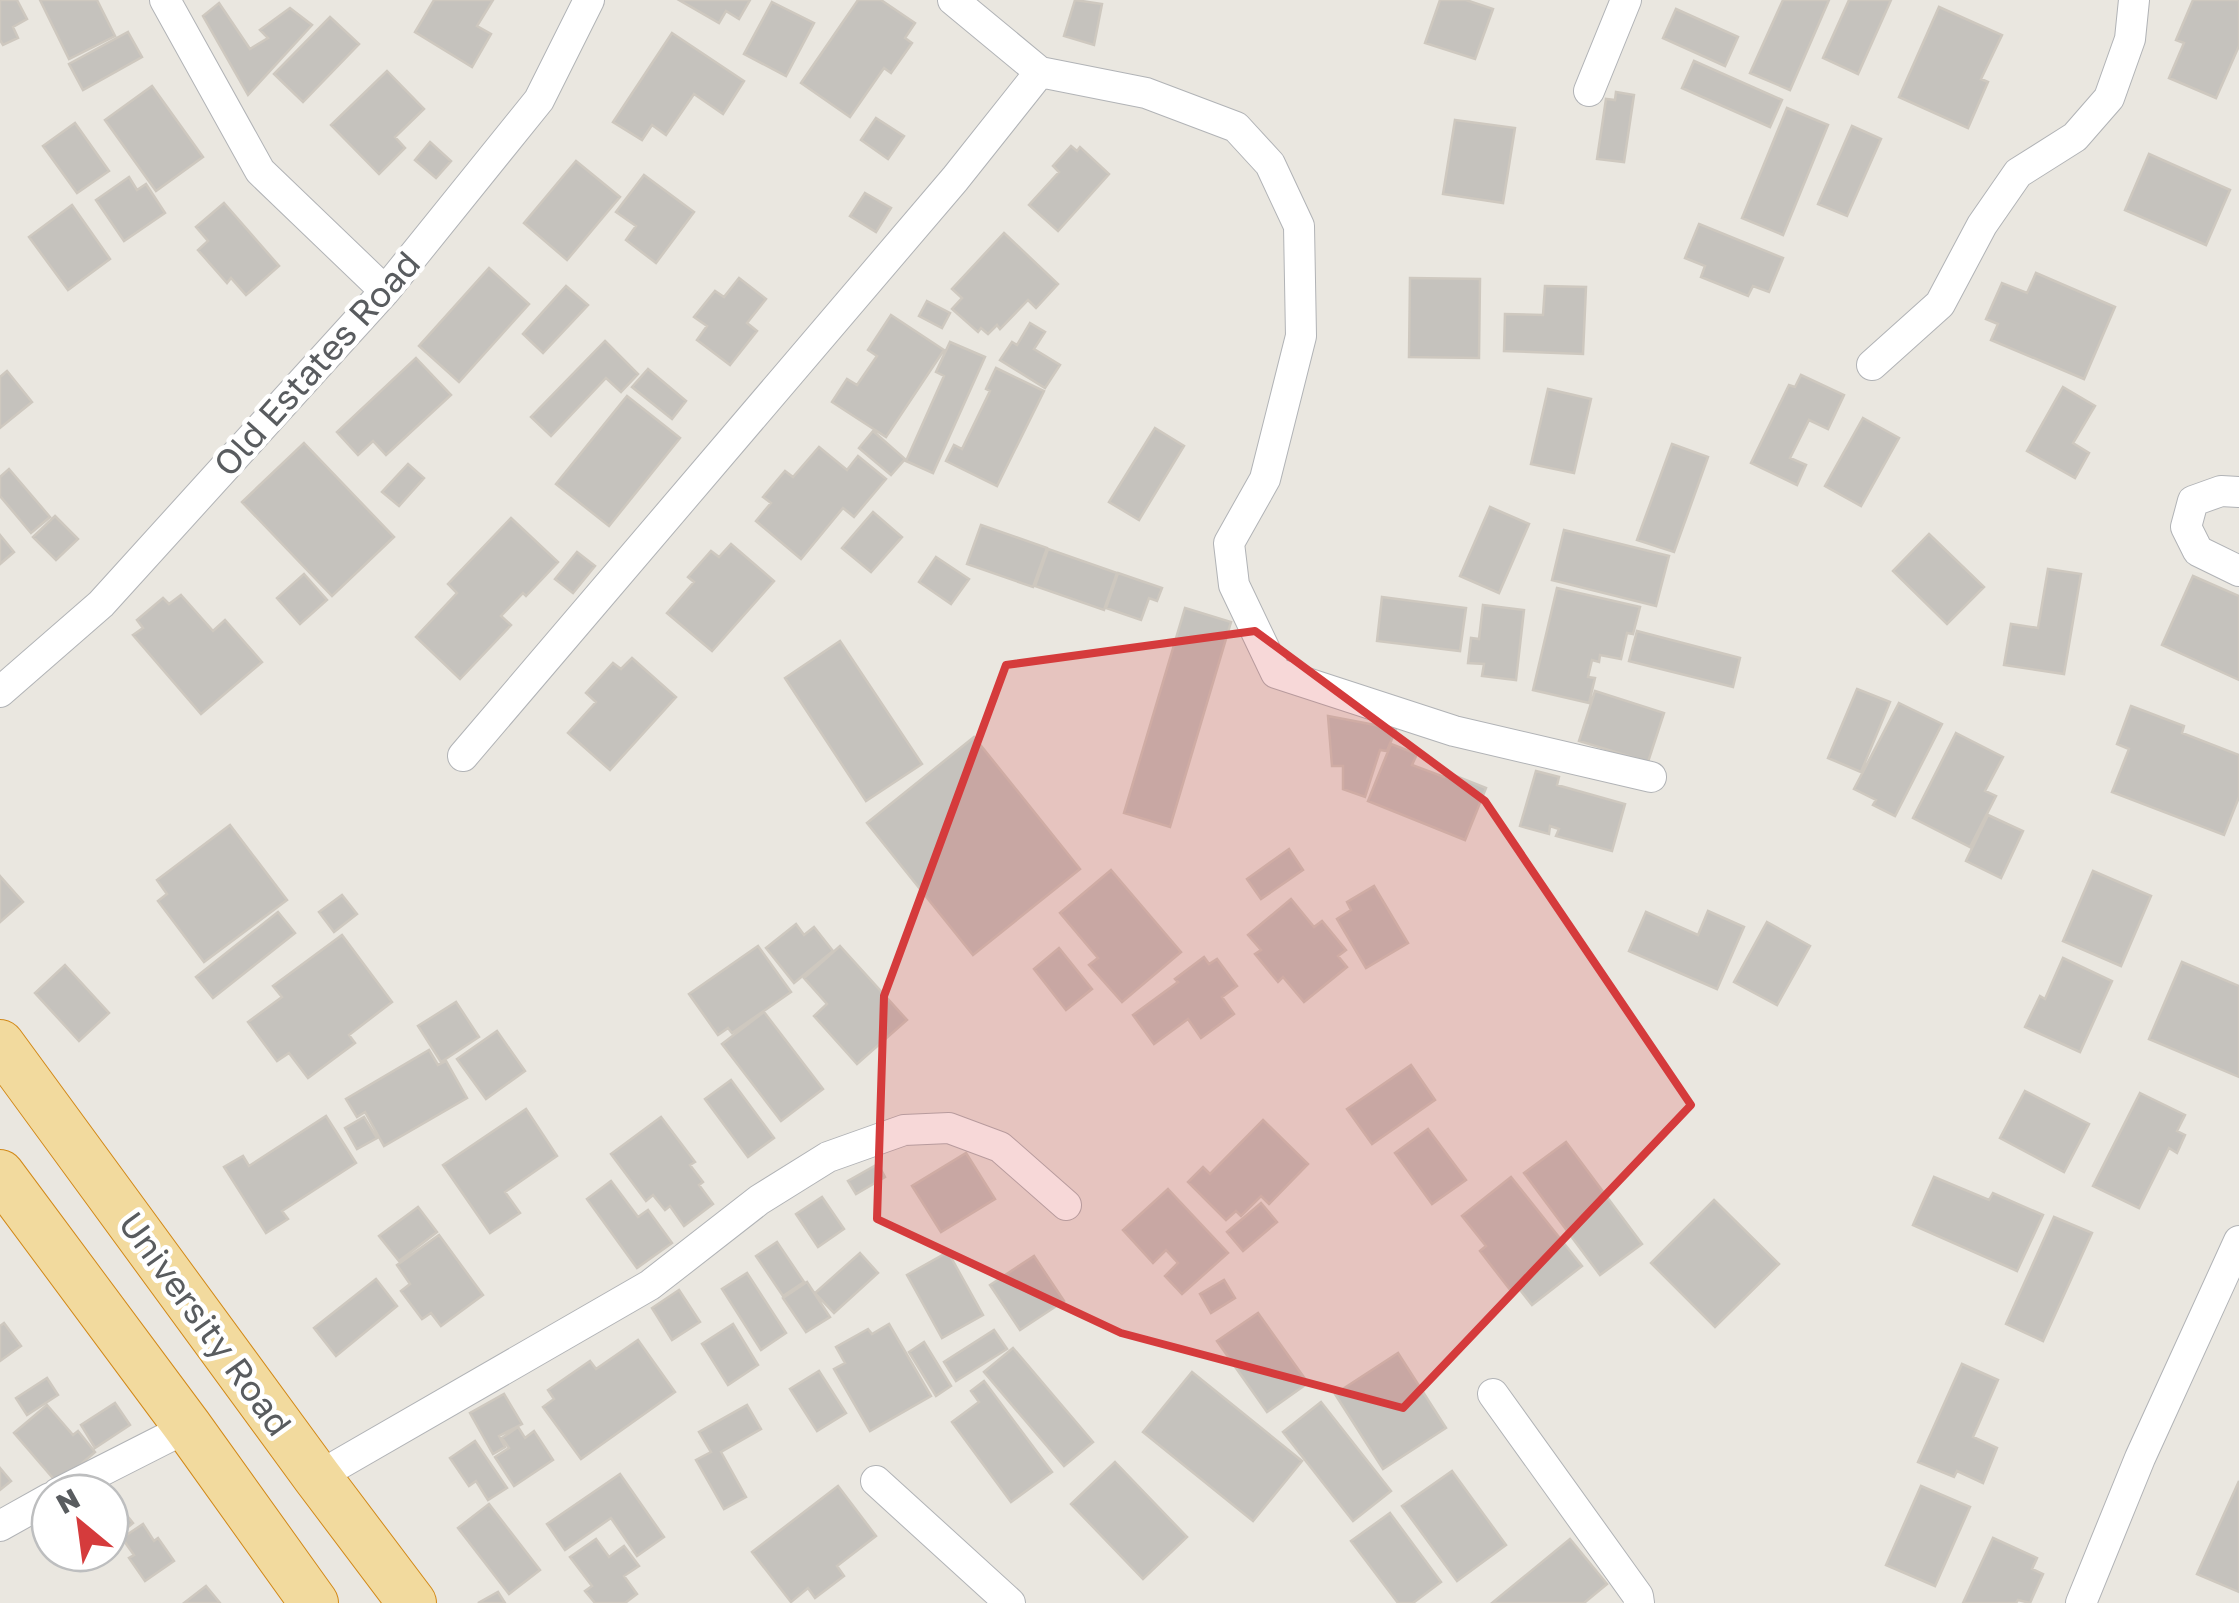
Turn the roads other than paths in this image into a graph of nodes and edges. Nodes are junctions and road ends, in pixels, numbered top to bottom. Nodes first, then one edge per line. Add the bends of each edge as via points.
1 (165, 0) edge
2 (588, 0) edge
3 (953, 0) edge
4 (1626, 0) edge
5 (2134, 0) edge
6 (1040, 72) junction
7 (1589, 91) dead end
8 (385, 290) junction
9 (1872, 365) dead end
10 (2239, 492) edge
11 (2239, 571) edge
12 (0, 692) edge
13 (464, 756) dead end
14 (1651, 778) dead end
15 (0, 1044) edge
16 (0, 1174) edge
17 (1066, 1205) dead end
18 (2239, 1241) edge
19 (1493, 1394) dead end
20 (188, 1427) junction
21 (97, 1473) edge
22 (316, 1478) junction
23 (876, 1481) dead end
24 (30, 1509) edge
25 (0, 1526) edge
26 (314, 1603) edge
27 (412, 1603) edge
28 (1010, 1603) edge
29 (1639, 1603) edge
30 (2081, 1603) edge

1 - 8 street via 260,171
2 - 8 street, Old Estates Road via 539,100
3 - 6 street
4 - 7 street
5 - 9 street via 2130,38 2109,98 2075,138 2018,174 1940,304
6 - 13 street
6 - 14 street via 1146,93 1236,127 1270,164 1299,226 1302,336 1265,479 1230,543 1234,584 1276,672 1454,731
8 - 12 street, Old Estates Road via 101,604
10 - 11 street via 2193,500 2186,527 2198,550
15 - 22 highway, University Road
16 - 20 highway
17 - 22 street via 1000,1148 948,1128 904,1130 828,1156 759,1200 650,1286
18 - 30 street
19 - 29 street
20 - 21 street
20 - 26 highway
22 - 27 highway, University Road
23 - 28 street
24 - 25 street

